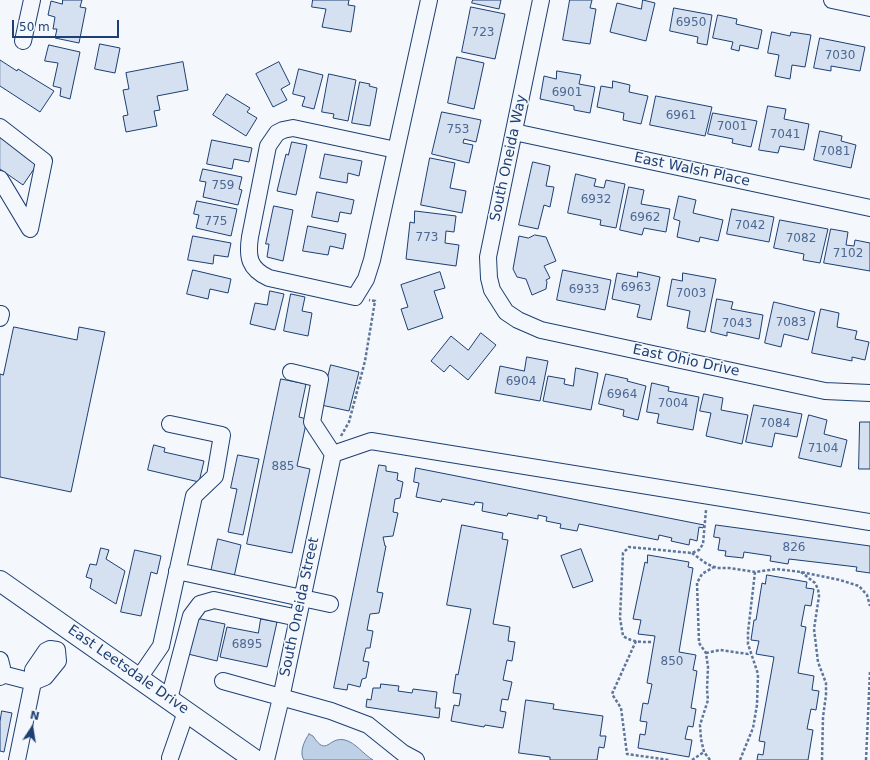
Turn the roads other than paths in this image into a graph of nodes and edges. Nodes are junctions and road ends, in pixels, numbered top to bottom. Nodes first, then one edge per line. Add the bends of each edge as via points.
1 (32, 0) edge
2 (429, 0) edge
3 (541, 0) edge
4 (832, 0) edge
5 (870, 8) edge
6 (23, 41) dead end
7 (0, 128) edge
8 (514, 132) junction
9 (396, 150) junction
10 (0, 179) edge
11 (870, 208) edge
12 (506, 312) joint
13 (0, 314) edge
14 (0, 318) edge
15 (291, 372) dead end
16 (870, 393) edge
17 (170, 424) dead end
18 (334, 454) junction
19 (870, 522) edge
20 (177, 571) junction
21 (0, 581) edge
22 (302, 598) junction
23 (330, 604) dead end
24 (298, 618) junction
25 (71, 630) junction
26 (1, 670) edge
27 (138, 678) junction
28 (223, 681) dead end
29 (33, 682) junction
30 (281, 698) junction
31 (169, 699) junction
32 (186, 712) junction
33 (170, 758) dead end
34 (17, 760) edge
35 (255, 760) edge
36 (266, 760) edge
37 (416, 760) edge

1 - 6 street
2 - 9 street
3 - 8 street, South Oneida Way
4 - 5 street
7 - 10 street via 44,161 30,229
8 - 11 street, East Walsh Place
8 - 12 street, South Oneida Way via 488,257 492,290
9 - 9 street via 372,260 366,280 355,297 269,278 260,274 253,266 248,249 268,146 277,133 293,128
12 - 16 street, East Ohio Drive via 541,330 825,391
13 - 14 street
15 - 18 street via 320,379 312,422
17 - 20 street via 222,435 215,476 194,496
18 - 19 street via 371,440
18 - 22 street, South Oneida Street
20 - 22 street
20 - 27 street via 161,646
21 - 25 main road, East Leetsdale Drive
22 - 23 street
22 - 24 street, South Oneida Street
24 - 30 street, South Oneida Street
24 - 31 street via 214,600 200,604 191,616
25 - 27 main road, East Leetsdale Drive
25 - 29 street via 57,650 46,652 33,670
26 - 29 street
27 - 31 main road, East Leetsdale Drive
28 - 30 street
29 - 34 street
30 - 36 street, South Oneida Street
30 - 37 street via 331,711 368,725 403,753
31 - 32 main road, East Leetsdale Drive
32 - 33 street
32 - 35 main road, East Leetsdale Drive

